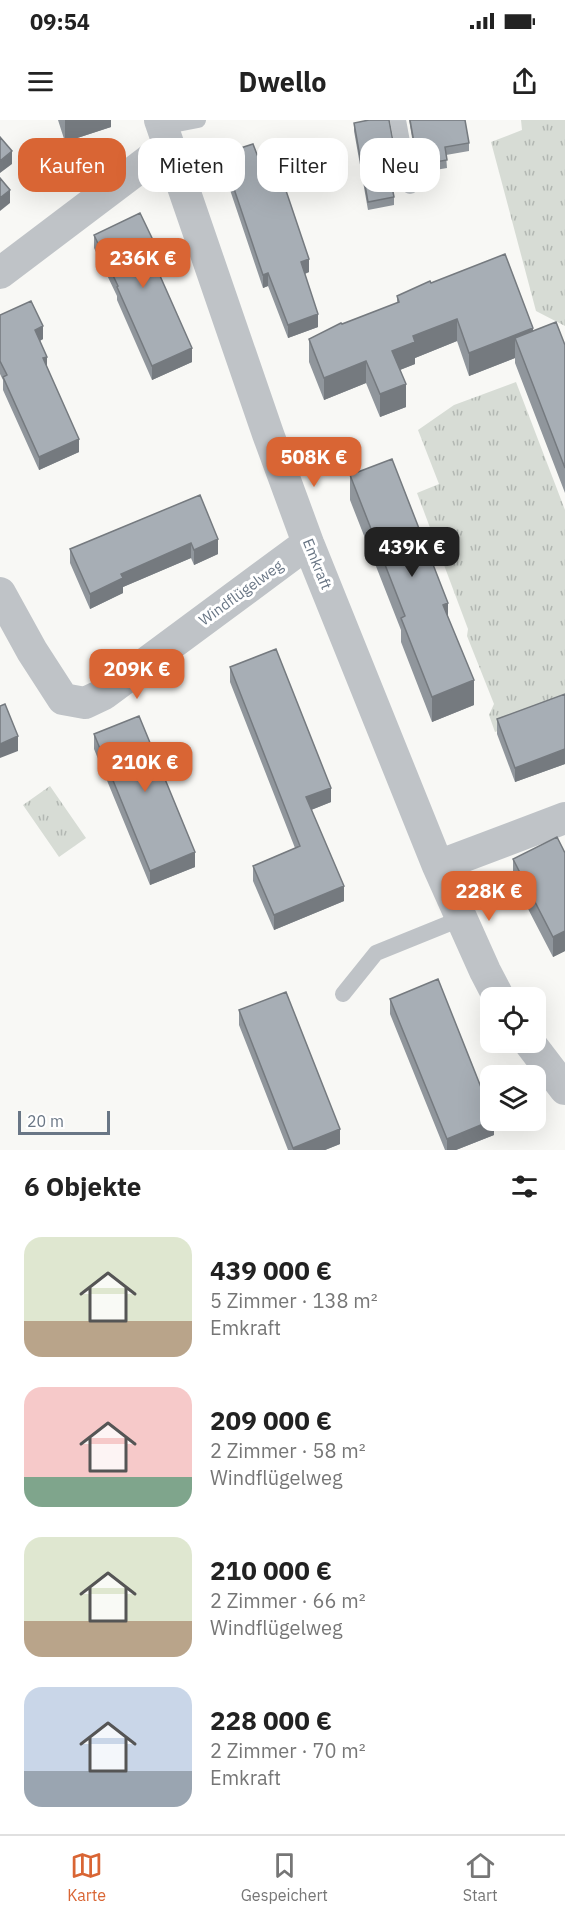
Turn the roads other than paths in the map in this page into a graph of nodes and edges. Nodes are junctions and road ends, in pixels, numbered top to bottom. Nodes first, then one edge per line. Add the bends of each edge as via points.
1 (198, 120) edge
2 (398, 120) edge
3 (163, 131) edge
4 (401, 138) edge
5 (0, 273) edge
6 (309, 543) junction
7 (0, 593) edge
8 (565, 818) edge
9 (438, 866) junction
10 (460, 919) junction
11 (493, 987) edge
12 (343, 994) dead end
13 (537, 1053) edge
14 (565, 1089) edge

1 - 3 lane
2 - 4 lane
3 - 5 street
3 - 6 street, Emkraft
6 - 7 street, Windflügelweg via 104,694 85,703 63,699
6 - 9 street, Emkraft
8 - 9 street
9 - 10 street, Emkraft
10 - 11 street, Emkraft
10 - 12 lane via 376,953
13 - 14 street

